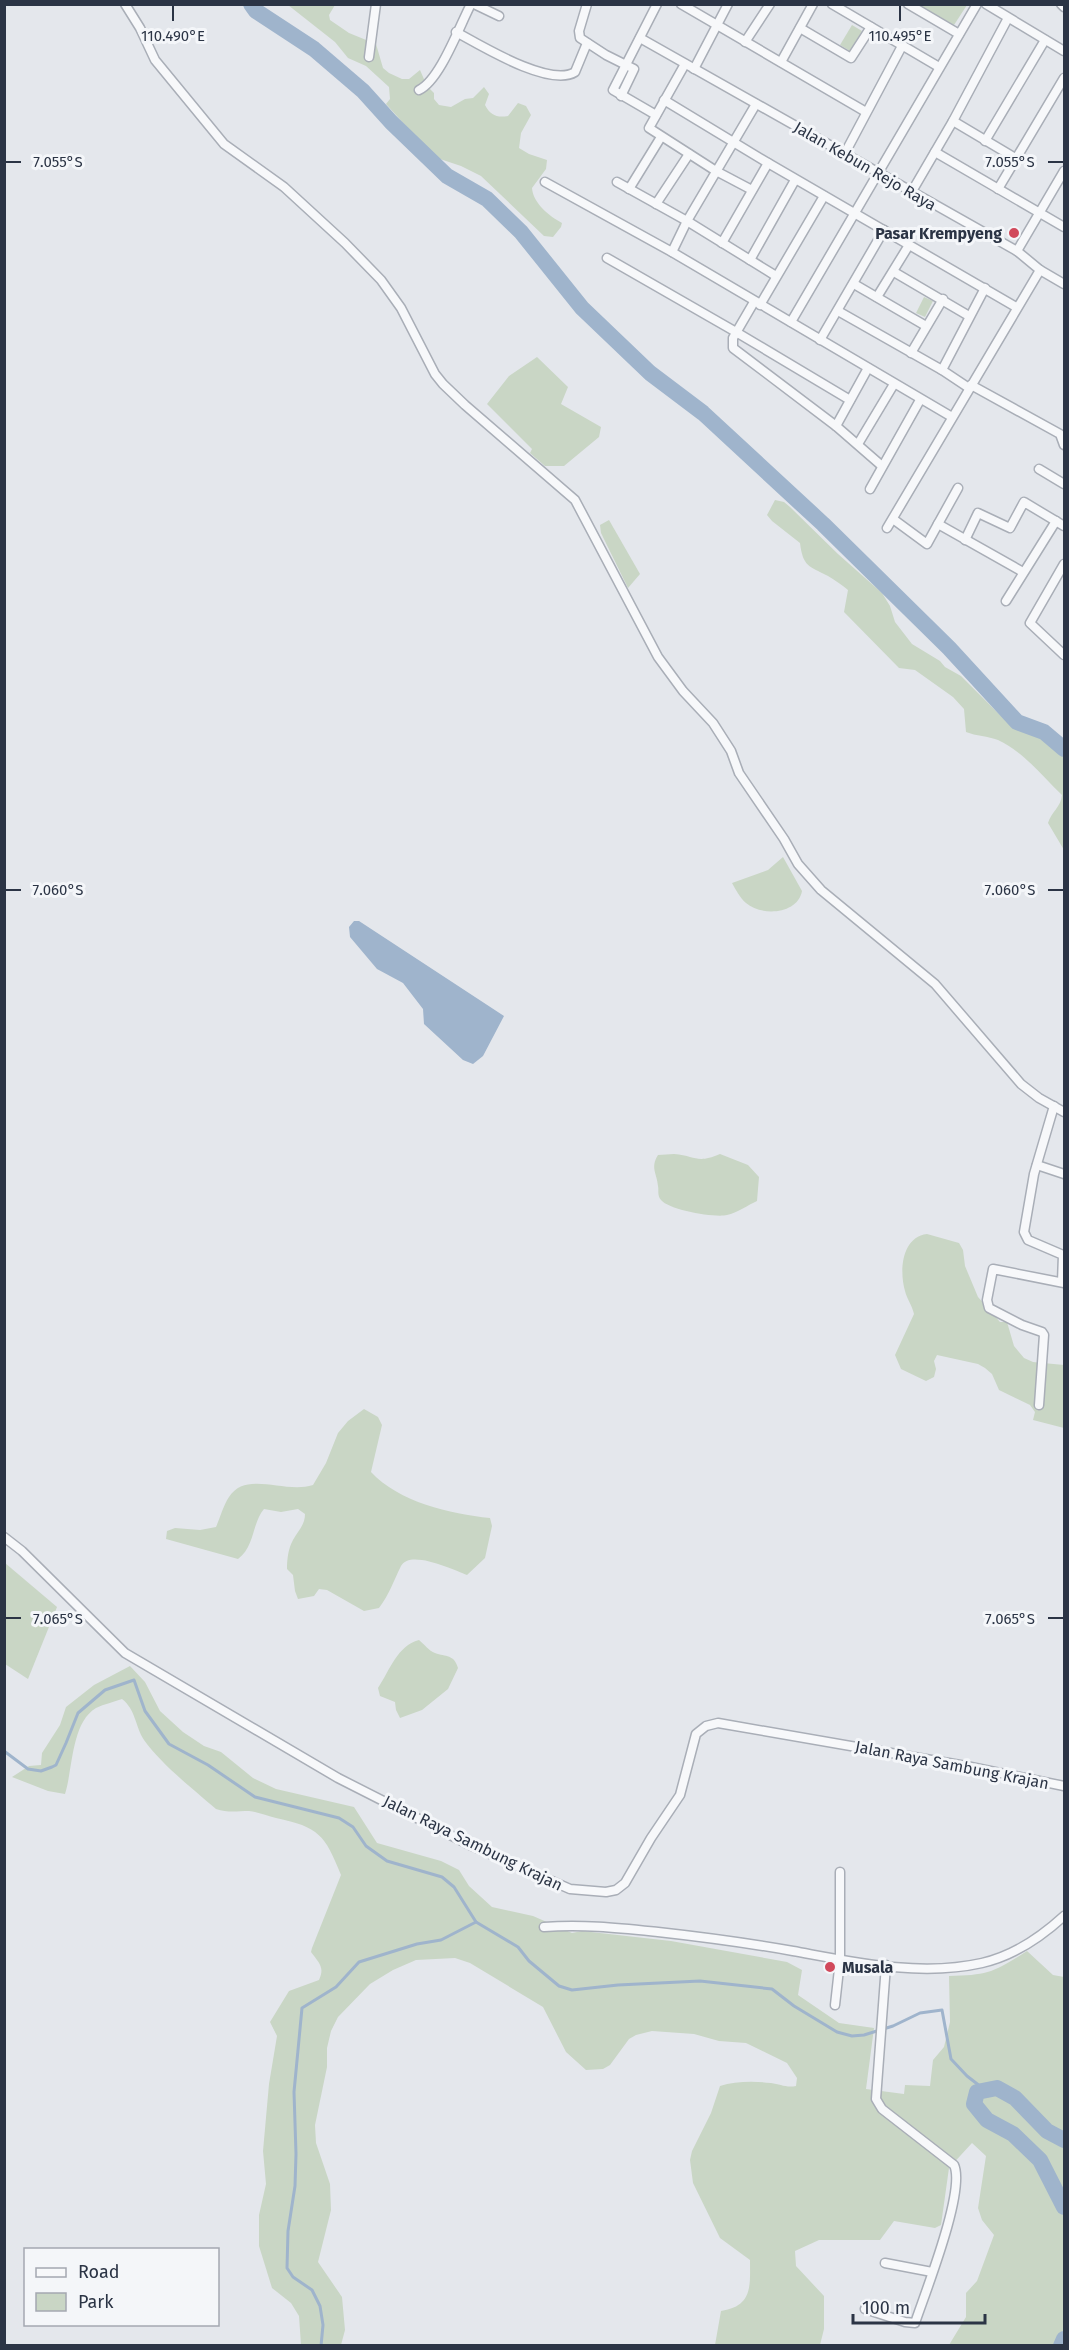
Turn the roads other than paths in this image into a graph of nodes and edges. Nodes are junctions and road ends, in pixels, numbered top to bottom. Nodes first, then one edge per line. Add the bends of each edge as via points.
1 (125, 4) edge
2 (375, 4) edge
3 (472, 4) edge
4 (587, 4) edge
5 (657, 4) edge
6 (728, 4) edge
7 (770, 4) edge
8 (813, 4) edge
9 (832, 4) edge
10 (908, 4) edge
11 (976, 4) edge
12 (986, 4) edge
13 (683, 5) edge
14 (499, 16) dead end
15 (1008, 18) junction
16 (717, 24) junction
17 (871, 27) junction
18 (800, 28) junction
19 (456, 32) junction
20 (959, 34) junction
21 (640, 38) junction
22 (1045, 40) junction
23 (746, 42) junction
24 (587, 43) junction
25 (902, 46) junction
26 (1065, 51) edge
27 (369, 57) dead end
28 (781, 62) junction
29 (625, 64) junction
30 (684, 64) junction
31 (939, 68) junction
32 (694, 69) junction
33 (1065, 78) edge
34 (419, 90) dead end
35 (664, 100) junction
36 (756, 104) junction
37 (866, 112) junction
38 (656, 115) junction
39 (953, 121) junction
40 (661, 137) junction
41 (985, 141) junction
42 (734, 143) junction
43 (935, 152) junction
44 (689, 154) junction
45 (844, 155) junction
46 (1017, 159) junction
47 (768, 164) junction
48 (716, 171) junction
49 (1065, 171) edge
50 (879, 175) junction
51 (795, 180) junction
52 (545, 182) dead end
53 (616, 182) dead end
54 (629, 189) junction
55 (998, 189) junction
56 (752, 190) junction
57 (911, 193) junction
58 (824, 196) junction
59 (656, 204) junction
60 (1040, 212) junction
61 (854, 213) junction
62 (687, 221) junction
63 (1065, 227) edge
64 (884, 231) junction
65 (722, 243) junction
66 (909, 245) junction
67 (1017, 251) junction
68 (672, 252) junction
69 (607, 258) dead end
70 (750, 260) junction
71 (1040, 270) junction
72 (894, 272) junction
73 (776, 276) junction
74 (854, 284) junction
75 (1065, 284) edge
76 (985, 288) junction
77 (877, 297) junction
78 (942, 299) junction
79 (757, 304) junction
80 (1016, 307) junction
81 (838, 311) junction
82 (969, 316) junction
83 (791, 322) junction
84 (926, 326) junction
85 (736, 332) junction
86 (820, 340) junction
87 (910, 353) junction
88 (868, 368) junction
89 (942, 370) junction
90 (894, 384) junction
91 (970, 386) junction
92 (850, 400) junction
93 (920, 400) junction
94 (952, 417) junction
95 (836, 426) junction
96 (858, 444) junction
97 (1065, 445) edge
98 (882, 466) junction
99 (1039, 469) dead end
100 (1065, 484) edge
101 (957, 488) dead end
102 (870, 489) dead end
103 (893, 519) junction
104 (1056, 521) junction
105 (938, 524) junction
106 (1065, 526) edge
107 (887, 528) dead end
108 (965, 540) junction
109 (1065, 564) edge
110 (1023, 572) junction
111 (1006, 601) dead end
112 (1065, 655) edge
113 (1054, 1106) junction
114 (1065, 1112) edge
115 (1037, 1165) junction
116 (1065, 1174) edge
117 (1063, 1282) edge
118 (1039, 1405) dead end
119 (4, 1537) edge
120 (1065, 1786) edge
121 (840, 1872) dead end
122 (1065, 1916) edge
123 (544, 1927) dead end
124 (840, 1960) junction
125 (886, 1965) junction
126 (835, 2005) dead end
127 (885, 2263) dead end
128 (933, 2272) junction
129 (865, 2309) dead end

1 - 113 street via 155,60 224,144 284,187 345,243 381,280 401,308 443,384 575,500 658,657 713,723 731,751 739,773 798,864 820,890 935,984 1021,1084
2 - 27 street
3 - 14 street
3 - 19 street
4 - 24 street via 579,33
5 - 21 street
6 - 16 street
7 - 23 street
8 - 18 street
9 - 17 street
10 - 20 street
11 - 20 street
12 - 15 street
13 - 16 street
15 - 22 street
15 - 39 street
16 - 23 street
16 - 32 street
17 - 18 street via 851,58
17 - 25 street
18 - 28 street
19 - 24 street via 503,57 555,75 575,72
19 - 34 street via 436,74
20 - 31 street
21 - 29 street
21 - 30 street, Jalan Kebun Rejo Raya
22 - 26 street
22 - 41 street
23 - 28 street
24 - 29 street
25 - 31 street
25 - 37 street
28 - 37 street
29 - 38 street via 634,70 621,96
30 - 32 street, Jalan Kebun Rejo Raya
30 - 35 street
31 - 50 street
32 - 36 street, Jalan Kebun Rejo Raya
33 - 46 street
35 - 38 street
35 - 42 street
36 - 42 street
36 - 45 street, Jalan Kebun Rejo Raya
37 - 45 street
38 - 40 street via 648,127
39 - 41 street
39 - 43 street
40 - 44 street
40 - 54 street
41 - 46 street
42 - 47 street
42 - 48 street
43 - 55 street
43 - 57 street
44 - 48 street
44 - 59 street
45 - 50 street, Jalan Kebun Rejo Raya
46 - 55 street
47 - 51 street
47 - 56 street
48 - 56 street
48 - 62 street
49 - 60 street
50 - 57 street, Jalan Kebun Rejo Raya
50 - 61 street
51 - 58 street
51 - 70 street
52 - 68 street
53 - 54 street
54 - 59 street
55 - 60 street
56 - 65 street
57 - 67 street, Jalan Kebun Rejo Raya
58 - 61 street
58 - 73 street
59 - 62 street
60 - 63 street
60 - 67 street
61 - 64 street
61 - 83 street
62 - 65 street
62 - 68 street
64 - 66 street
64 - 74 street
65 - 70 street
66 - 72 street
66 - 76 street
67 - 71 street, Jalan Kebun Rejo Raya
68 - 79 street
69 - 85 street
70 - 73 street
71 - 75 street, Jalan Kebun Rejo Raya
71 - 80 street
72 - 77 street
72 - 78 street
73 - 79 street
74 - 77 street
74 - 81 street
76 - 80 street
76 - 82 street
77 - 84 street
78 - 82 street
78 - 84 street
79 - 83 street
79 - 85 street
80 - 91 street
81 - 86 street
81 - 87 street
82 - 89 street
83 - 86 street
84 - 87 street
85 - 92 street
85 - 95 street via 732,342 736,351
86 - 88 street
87 - 89 street
88 - 90 street
88 - 92 street
89 - 91 street
90 - 93 street
90 - 96 street
91 - 94 street
91 - 97 street via 1060,434
92 - 95 street
93 - 94 street
93 - 98 street
94 - 103 street
95 - 96 street
96 - 98 street
98 - 102 street
99 - 100 street
101 - 105 street
103 - 105 street via 927,544
103 - 107 street
104 - 106 street
104 - 108 street via 1024,502 1010,528 978,513
104 - 110 street
105 - 108 street
108 - 110 street
109 - 112 street via 1030,623
110 - 111 street
113 - 114 street
113 - 115 street
115 - 116 street
115 - 117 street via 1024,1232 1028,1240 1063,1255
117 - 118 street via 993,1269 989,1308 1044,1335
119 - 120 street, Jalan Raya Sambung Krajan via 125,1653 338,1778 472,1846 570,1889 606,1892 625,1882 680,1795 696,1734 718,1723
121 - 124 street
122 - 125 street via 1020,1948 983,1962 932,1967
123 - 124 street via 602,1926 720,1939
124 - 125 street
124 - 126 street
125 - 128 street via 877,2104 956,2168 958,2177
127 - 128 street
128 - 129 street via 915,2323

